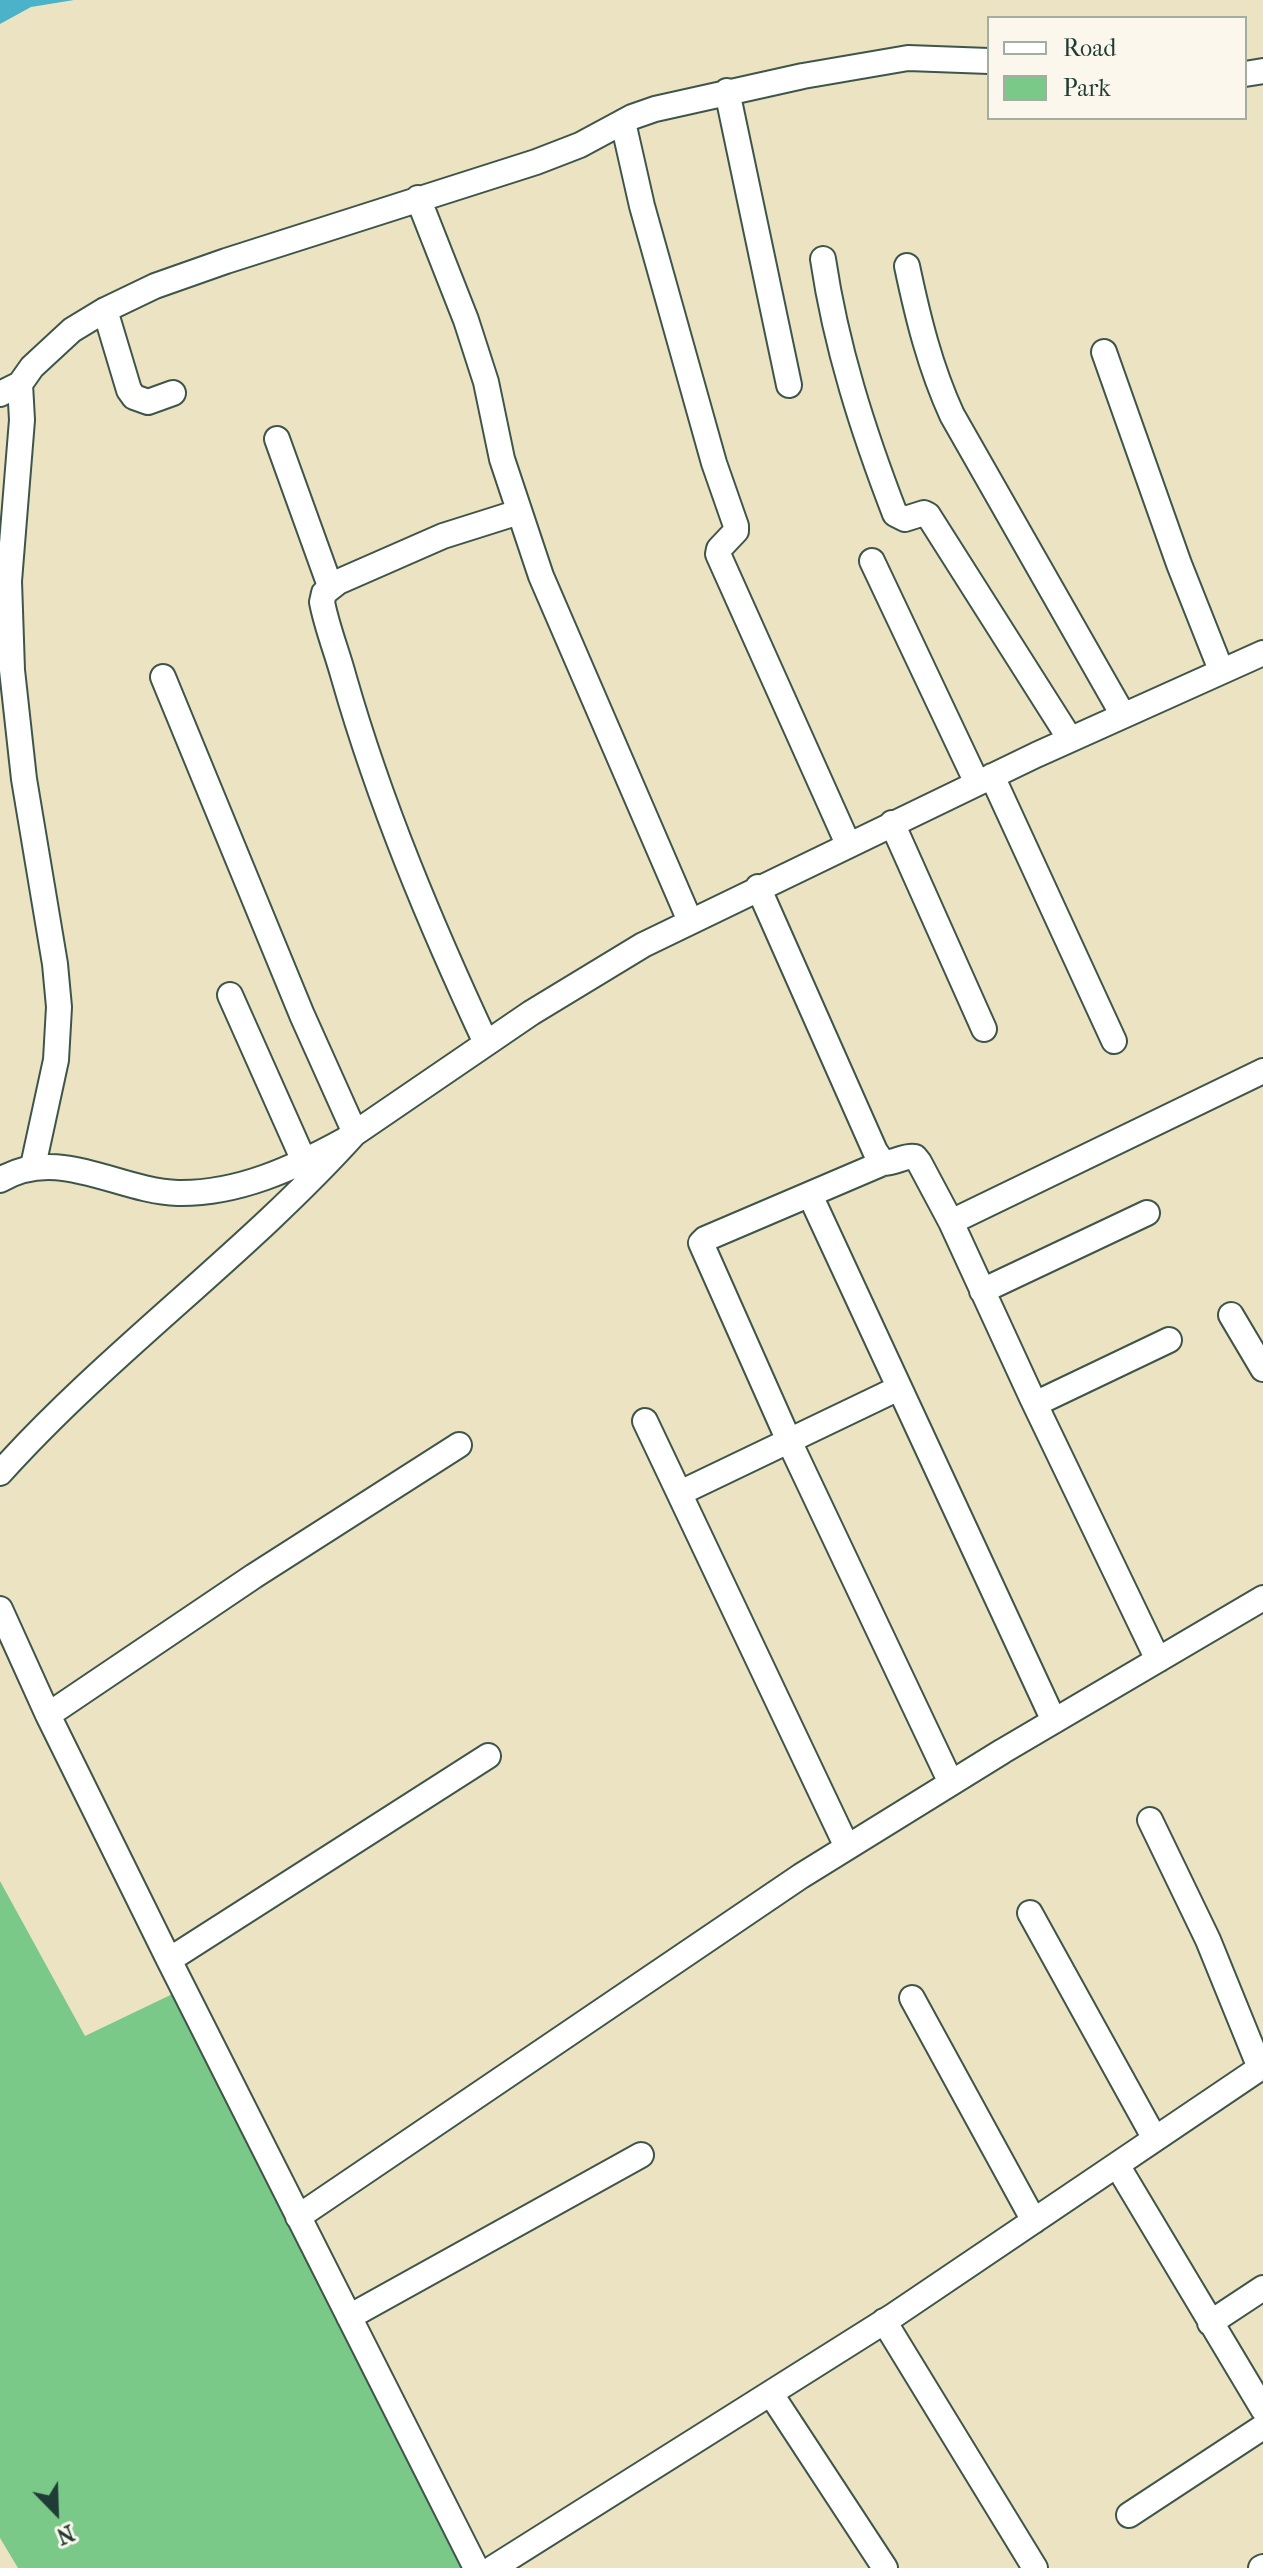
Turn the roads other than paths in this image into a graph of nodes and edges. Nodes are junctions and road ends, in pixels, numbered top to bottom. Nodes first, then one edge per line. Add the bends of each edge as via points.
1 (987, 61) edge
2 (727, 91) junction
3 (623, 122) junction
4 (418, 198) junction
5 (823, 259) dead end
6 (907, 266) dead end
7 (105, 310) junction
8 (1104, 352) dead end
9 (789, 385) dead end
10 (10, 389) edge
11 (173, 393) dead end
12 (277, 439) dead end
13 (519, 512) junction
14 (872, 561) dead end
15 (330, 586) junction
16 (1263, 653) edge
17 (1221, 670) junction
18 (163, 677) dead end
19 (1123, 715) junction
20 (1070, 739) junction
21 (11, 755) edge
22 (984, 779) junction
23 (892, 823) junction
24 (848, 844) junction
25 (758, 887) junction
26 (690, 921) junction
27 (230, 995) dead end
28 (984, 1029) dead end
29 (1114, 1041) dead end
30 (486, 1043) junction
31 (1263, 1071) edge
32 (355, 1133) junction
33 (304, 1161) junction
34 (883, 1163) junction
35 (33, 1166) junction
36 (0, 1180) edge
37 (810, 1195) junction
38 (1147, 1213) dead end
39 (951, 1222) junction
40 (982, 1291) junction
41 (1231, 1315) dead end
42 (1169, 1340) dead end
43 (1263, 1369) edge
44 (899, 1388) junction
45 (1035, 1404) junction
46 (645, 1421) dead end
47 (789, 1441) junction
48 (459, 1445) dead end
49 (0, 1473) edge
50 (680, 1493) junction
51 (1263, 1598) edge
52 (0, 1609) edge
53 (1158, 1660) junction
54 (48, 1715) junction
55 (1054, 1721) junction
56 (488, 1756) dead end
57 (951, 1783) junction
58 (1150, 1820) dead end
59 (847, 1847) junction
60 (1030, 1913) dead end
61 (169, 1960) junction
62 (912, 1998) dead end
63 (1262, 2067) edge
64 (1155, 2139) junction
65 (641, 2155) dead end
66 (1117, 2165) junction
67 (298, 2217) junction
68 (1034, 2221) junction
69 (1263, 2288) edge
70 (349, 2317) junction
71 (884, 2321) junction
72 (1210, 2323) junction
73 (771, 2394) junction
74 (1263, 2409) edge
75 (1263, 2427) edge
76 (1129, 2515) dead end
77 (501, 2566) edge
78 (476, 2568) edge
79 (885, 2568) edge
80 (1035, 2568) edge

1 - 2 street via 908,58
2 - 3 street
2 - 9 street
3 - 4 street via 536,162
3 - 24 street via 642,206 736,526 718,554
4 - 7 street via 155,286
4 - 13 street via 486,382
5 - 20 street via 846,368 895,514 905,519 928,515
6 - 19 street via 940,391
7 - 10 street via 49,349
7 - 11 street via 134,397 148,402
8 - 17 street
10 - 21 street via 22,420 9,581
12 - 15 street
13 - 15 street via 443,536
13 - 26 street via 570,646
14 - 22 street
15 - 30 street via 322,602 325,620 367,753 415,884
16 - 17 street
17 - 19 street
18 - 32 street
19 - 20 street
20 - 22 street
21 - 35 street via 55,964 59,1007 56,1060
22 - 23 street
22 - 29 street
23 - 24 street
23 - 28 street
24 - 25 street
25 - 26 street
25 - 34 street
26 - 30 street via 593,973
27 - 33 street
30 - 32 street
31 - 39 street
32 - 33 street
32 - 49 street via 286,1206 106,1367
33 - 35 street via 240,1186 174,1193 58,1166
34 - 37 street
34 - 39 street via 915,1157
35 - 36 street
37 - 44 street
37 - 47 street via 701,1243
38 - 40 street
39 - 40 street
40 - 45 street
41 - 43 street
42 - 45 street
44 - 47 street
44 - 55 street
45 - 53 street
46 - 50 street
47 - 50 street
47 - 57 street
48 - 54 street
50 - 59 street
51 - 53 street
52 - 54 street
53 - 55 street
54 - 61 street
55 - 57 street
56 - 61 street
57 - 59 street
58 - 63 street
59 - 67 street
60 - 64 street
61 - 67 street
62 - 68 street
63 - 64 street
64 - 66 street
65 - 70 street
66 - 68 street
66 - 72 street
67 - 70 street
68 - 71 street
69 - 72 street
70 - 78 street
71 - 73 street
71 - 80 street
72 - 74 street
73 - 77 street
73 - 79 street
75 - 76 street

